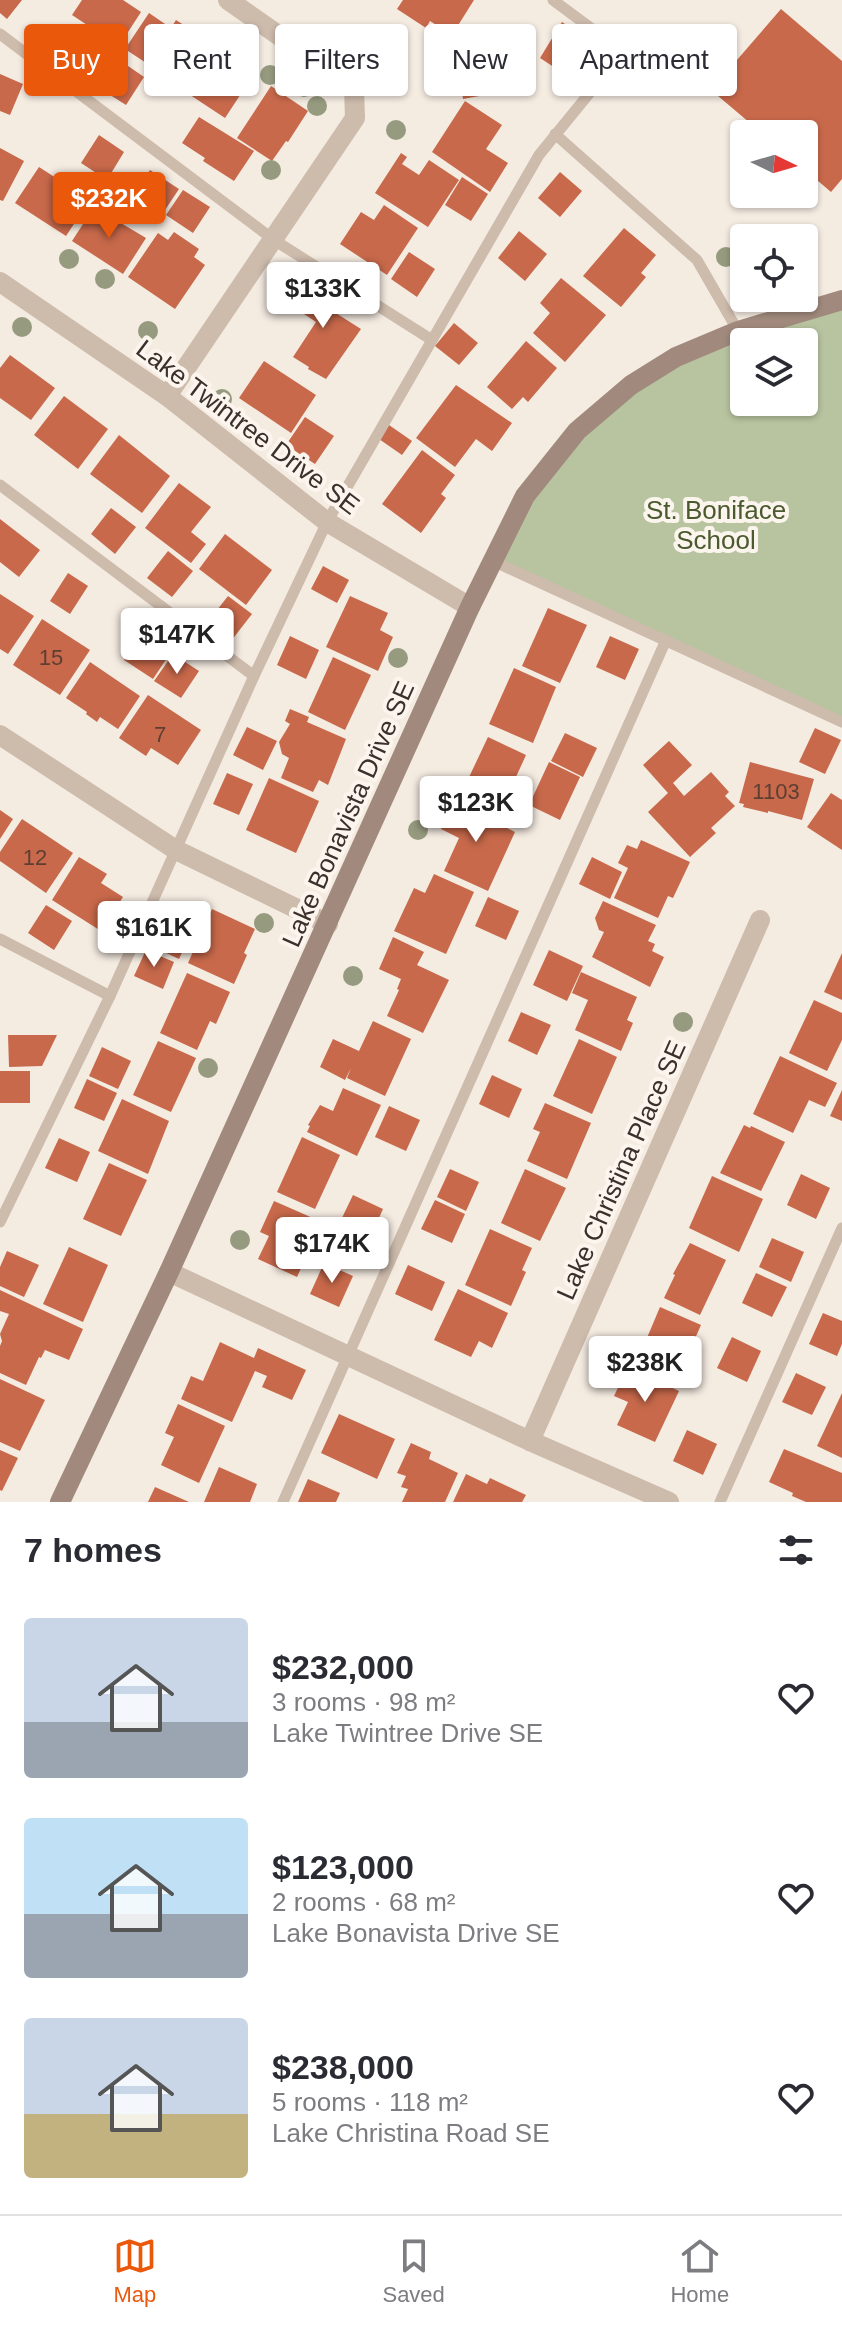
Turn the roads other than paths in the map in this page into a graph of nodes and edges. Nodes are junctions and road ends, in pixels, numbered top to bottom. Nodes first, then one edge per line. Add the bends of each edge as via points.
1 (228, 0) edge
2 (553, 0) edge
3 (0, 34) edge
4 (555, 134) junction
5 (274, 240) junction
6 (0, 282) edge
7 (842, 300) edge
8 (736, 328) edge
9 (748, 328) edge
10 (730, 334) edge
11 (432, 340) junction
12 (167, 396) junction
13 (0, 485) edge
14 (327, 522) junction
15 (493, 561) junction
16 (470, 607) junction
17 (666, 640) junction
18 (254, 676) junction
19 (842, 722) edge
20 (0, 735) edge
21 (176, 850) junction
22 (760, 920) dead end
23 (328, 924) junction
24 (0, 939) edge
25 (110, 996) junction
26 (0, 1222) edge
27 (842, 1228) edge
28 (169, 1272) junction
29 (349, 1357) junction
30 (530, 1441) junction
31 (60, 1502) edge
32 (283, 1502) edge
33 (669, 1502) edge
34 (720, 1502) edge

1 - 5 street via 354,88 355,118
2 - 4 lane via 623,52
3 - 5 lane
4 - 8 lane via 697,260
4 - 11 lane
5 - 11 lane
5 - 12 street
6 - 12 street, Lake Twintree Drive SE
7 - 9 street, Lake Bonavista Drive SE
10 - 15 street, Lake Bonavista Drive SE via 676,357 631,385 577,431 525,496
11 - 14 lane
12 - 14 street, Lake Twintree Drive SE
13 - 18 lane
14 - 16 street, Lake Twintree Drive SE
14 - 18 lane
15 - 16 street, Lake Bonavista Drive SE
15 - 17 lane
16 - 23 street, Lake Bonavista Drive SE
17 - 19 lane
17 - 29 lane
18 - 21 lane
20 - 21 street
21 - 23 street
21 - 25 lane
22 - 30 street, Lake Christina Place SE
23 - 28 street, Lake Bonavista Drive SE
24 - 25 lane
25 - 26 lane
27 - 34 lane
28 - 29 street
28 - 31 street, Lake Bonavista Drive SE
29 - 30 street
29 - 32 lane
30 - 33 street

